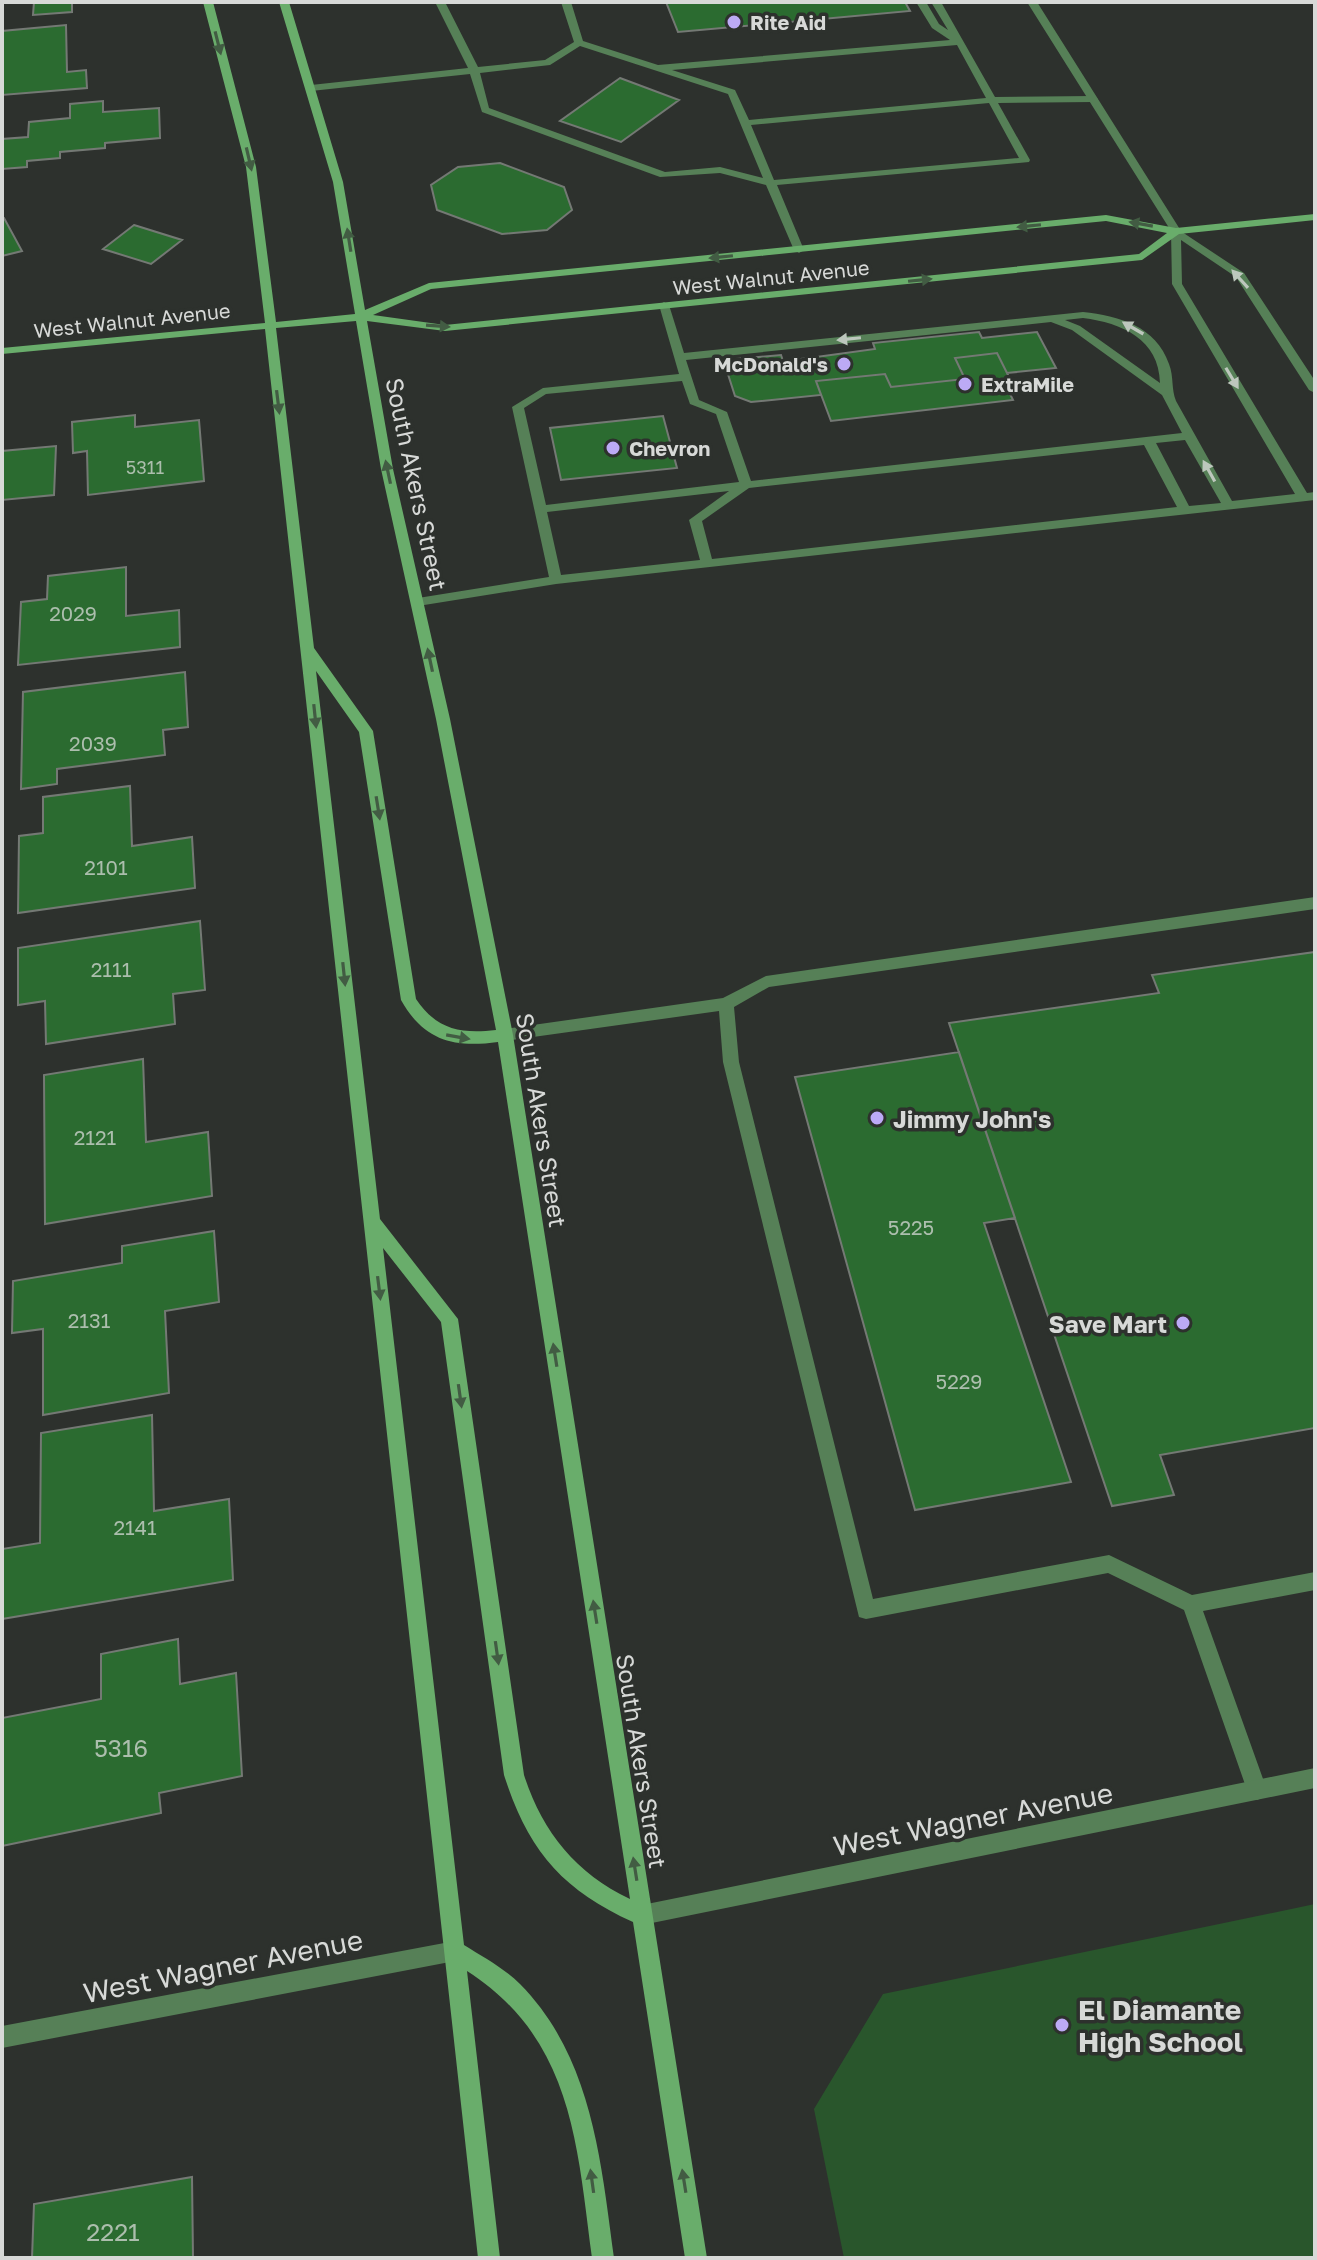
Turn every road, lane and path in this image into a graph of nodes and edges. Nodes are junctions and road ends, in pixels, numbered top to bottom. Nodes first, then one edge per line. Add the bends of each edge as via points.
1 (208, 2) edge
2 (284, 2) edge
3 (440, 2) edge
4 (566, 2) edge
5 (921, 2) edge
6 (936, 2) edge
7 (1032, 2) edge
8 (960, 42) junction
9 (579, 43) junction
10 (658, 68) junction
11 (474, 70) junction
12 (311, 88) junction
13 (1093, 99) junction
14 (992, 100) junction
15 (744, 123) junction
16 (770, 183) junction
17 (1315, 217) edge
18 (1176, 231) junction
19 (799, 250) junction
20 (664, 305) junction
21 (361, 317) junction
22 (1050, 319) junction
23 (269, 324) junction
24 (2, 351) edge
25 (680, 357) junction
26 (686, 377) junction
27 (1315, 390) edge
28 (1167, 393) junction
29 (1189, 436) junction
30 (1148, 440) junction
31 (746, 485) junction
32 (1309, 496) edge
33 (1228, 505) junction
34 (542, 509) junction
35 (1185, 510) junction
36 (707, 564) junction
37 (556, 580) junction
38 (418, 602) junction
39 (308, 648) junction
40 (1315, 903) edge
41 (726, 1004) junction
42 (505, 1035) junction
43 (371, 1220) junction
44 (1315, 1581) edge
45 (1191, 1604) junction
46 (1315, 1778) edge
47 (1257, 1790) junction
48 (642, 1915) junction
49 (455, 1951) junction
50 (2, 2037) edge
51 (489, 2258) edge
52 (603, 2258) edge
53 (696, 2258) edge

1 -> 23 main road via 255,190
2 - 12 main road, South Akers Street
3 - 11 street
4 - 9 street
5 - 8 street via 935,26
6 - 8 street
7 - 13 street
8 - 10 street
8 - 14 street
9 - 10 street
9 - 11 street via 547,63
10 - 15 street via 732,92
11 - 12 street
11 - 16 street via 485,110 664,175 720,170
21 -> 12 main road, South Akers Street via 338,182
13 - 14 street
13 - 18 street
14 - 15 street
14 - 16 street via 1025,160
15 - 16 street
16 - 19 street
17 - 18 main road, West Walnut Avenue
18 -> 19 main road, West Walnut Avenue via 1106,218
20 -> 18 main road, West Walnut Avenue via 1142,257
27 -> 18 street via 1240,275
18 -> 32 street via 1177,284
19 -> 21 main road, West Walnut Avenue via 429,286
21 -> 20 main road, West Walnut Avenue via 445,328
20 - 25 street
21 - 23 main road, West Walnut Avenue
38 -> 21 main road, South Akers Street via 387,469
22 -> 25 street
22 - 28 street via 1076,328
28 -> 22 street via 1164,365 1144,333 1107,317
23 - 24 main road, West Walnut Avenue
23 -> 39 main road
25 - 26 street
26 - 31 street via 694,402 721,412
26 - 34 street via 543,391 518,407
28 - 29 street
29 - 30 street
33 -> 29 street
30 - 31 street
30 - 35 street
31 - 34 street
31 - 36 street via 695,520
32 - 33 street
33 - 35 street
34 - 37 street
35 - 36 street
36 - 37 street
37 - 38 street
42 -> 38 main road, South Akers Street
39 -> 42 main road via 366,731 409,1000 423,1021 443,1034 471,1040
39 -> 43 main road
40 - 41 street via 766,982
41 - 42 street
41 - 45 street via 731,1062 866,1610 1109,1564
48 -> 42 main road, South Akers Street
43 -> 48 main road via 449,1319 514,1775 530,1824 561,1865 595,1892
43 -> 49 main road
44 - 45 street
45 - 47 street
46 - 47 street, West Wagner Avenue
47 - 48 street, West Wagner Avenue
53 -> 48 main road, South Akers Street
49 - 50 street, West Wagner Avenue
49 - 51 main road
52 -> 49 main road via 581,2120 553,2044 510,1989

